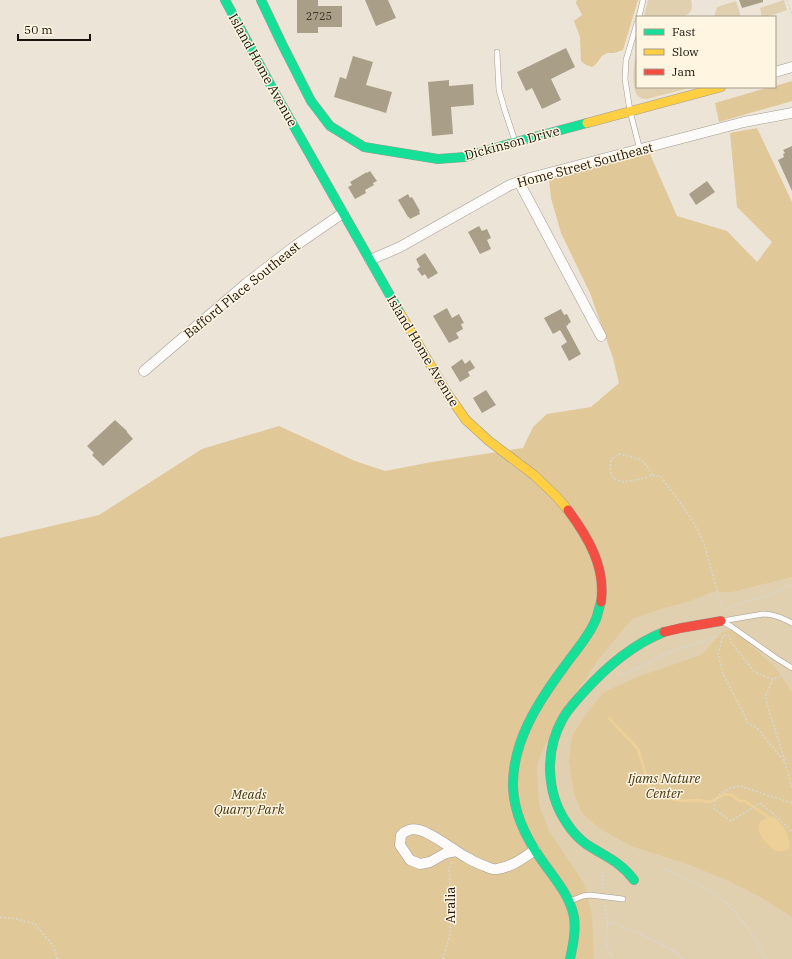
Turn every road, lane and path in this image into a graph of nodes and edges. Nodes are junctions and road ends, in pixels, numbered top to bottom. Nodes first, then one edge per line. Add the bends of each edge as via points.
1 (225, 0) edge
2 (261, 0) edge
3 (643, 0) edge
4 (787, 0) edge
5 (791, 11) edge
6 (792, 15) edge
7 (639, 16) edge
8 (636, 26) edge
9 (497, 52) dead end
10 (792, 67) edge
11 (776, 72) edge
12 (717, 88) edge
13 (630, 111) junction
14 (792, 113) edge
15 (516, 142) junction
16 (640, 150) junction
17 (520, 182) junction
18 (343, 213) junction
19 (370, 260) junction
20 (601, 336) dead end
21 (144, 371) dead end
22 (652, 475) junction
23 (792, 585) edge
24 (722, 611) junction
25 (719, 621) junction
26 (792, 623) edge
27 (723, 636) junction
28 (792, 668) edge
29 (792, 672) edge
30 (616, 675) dead end
31 (773, 679) junction
32 (785, 762) junction
33 (792, 788) edge
34 (792, 804) edge
35 (792, 832) edge
36 (535, 850) junction
37 (456, 852) junction
38 (602, 853) junction
39 (663, 868) dead end
40 (634, 880) dead end
41 (603, 896) junction
42 (623, 899) dead end
43 (569, 901) junction
44 (0, 917) edge
45 (607, 923) junction
46 (57, 959) edge
47 (443, 959) edge
48 (570, 959) edge
49 (613, 959) edge
50 (683, 959) edge
51 (764, 959) edge

1 - 18 street, Island Home Avenue via 274,93
2 - 15 street, Dickinson Drive via 311,101 330,126 364,147 438,159 465,157
3 - 7 lane
4 - 5 path
5 - 6 path
8 - 13 lane via 626,60 625,79
9 - 15 lane via 499,90
10 - 11 street
12 - 13 street, Dickinson Drive
13 - 15 street, Dickinson Drive
13 - 16 lane
14 - 16 street, Home Street Southeast via 744,122
16 - 17 street, Home Street Southeast
17 - 19 street, Home Street Southeast via 400,247
17 - 20 street
18 - 19 street, Island Home Avenue
18 - 21 street, Bafford Place Southeast via 295,246 247,284
19 - 36 street, Island Home Avenue via 457,409 466,420 542,482 557,498 589,541 599,565 602,582 600,607 595,620 537,707 523,736 515,761 515,805 523,828
22 - 22 path via 622,482 613,478 610,470 611,459 619,454 640,459
22 - 24 path via 661,477 682,505 704,543
23 - 24 path
24 - 25 path via 715,617
25 - 26 lane via 763,614 775,615
25 - 28 lane
25 - 38 street via 658,634 635,646 590,684 560,724 551,762 551,782 556,801 575,833
27 - 30 path via 718,635 671,652 634,671
27 - 31 path via 730,637 754,671
27 - 32 path via 718,654 723,674 747,722 758,730
29 - 31 path
31 - 32 path via 766,695 767,704
32 - 33 path
34 - 35 path via 740,786 721,793 714,806 714,810 731,821 760,803
36 - 37 street via 510,866 495,870
36 - 43 street, Island Home Avenue
37 - 37 street via 440,839 421,830 410,830 401,835 400,845 410,860 420,864 430,862 446,853
37 - 47 path, Aralia via 449,868 450,934
38 - 40 street via 628,871
38 - 41 path
39 - 51 path via 705,888 728,906 752,934
41 - 42 lane
41 - 43 lane via 583,896
41 - 45 path
43 - 48 street, Island Home Avenue via 575,927
44 - 46 path via 35,924 54,947
45 - 49 path via 606,941
45 - 50 path via 613,922 658,943

